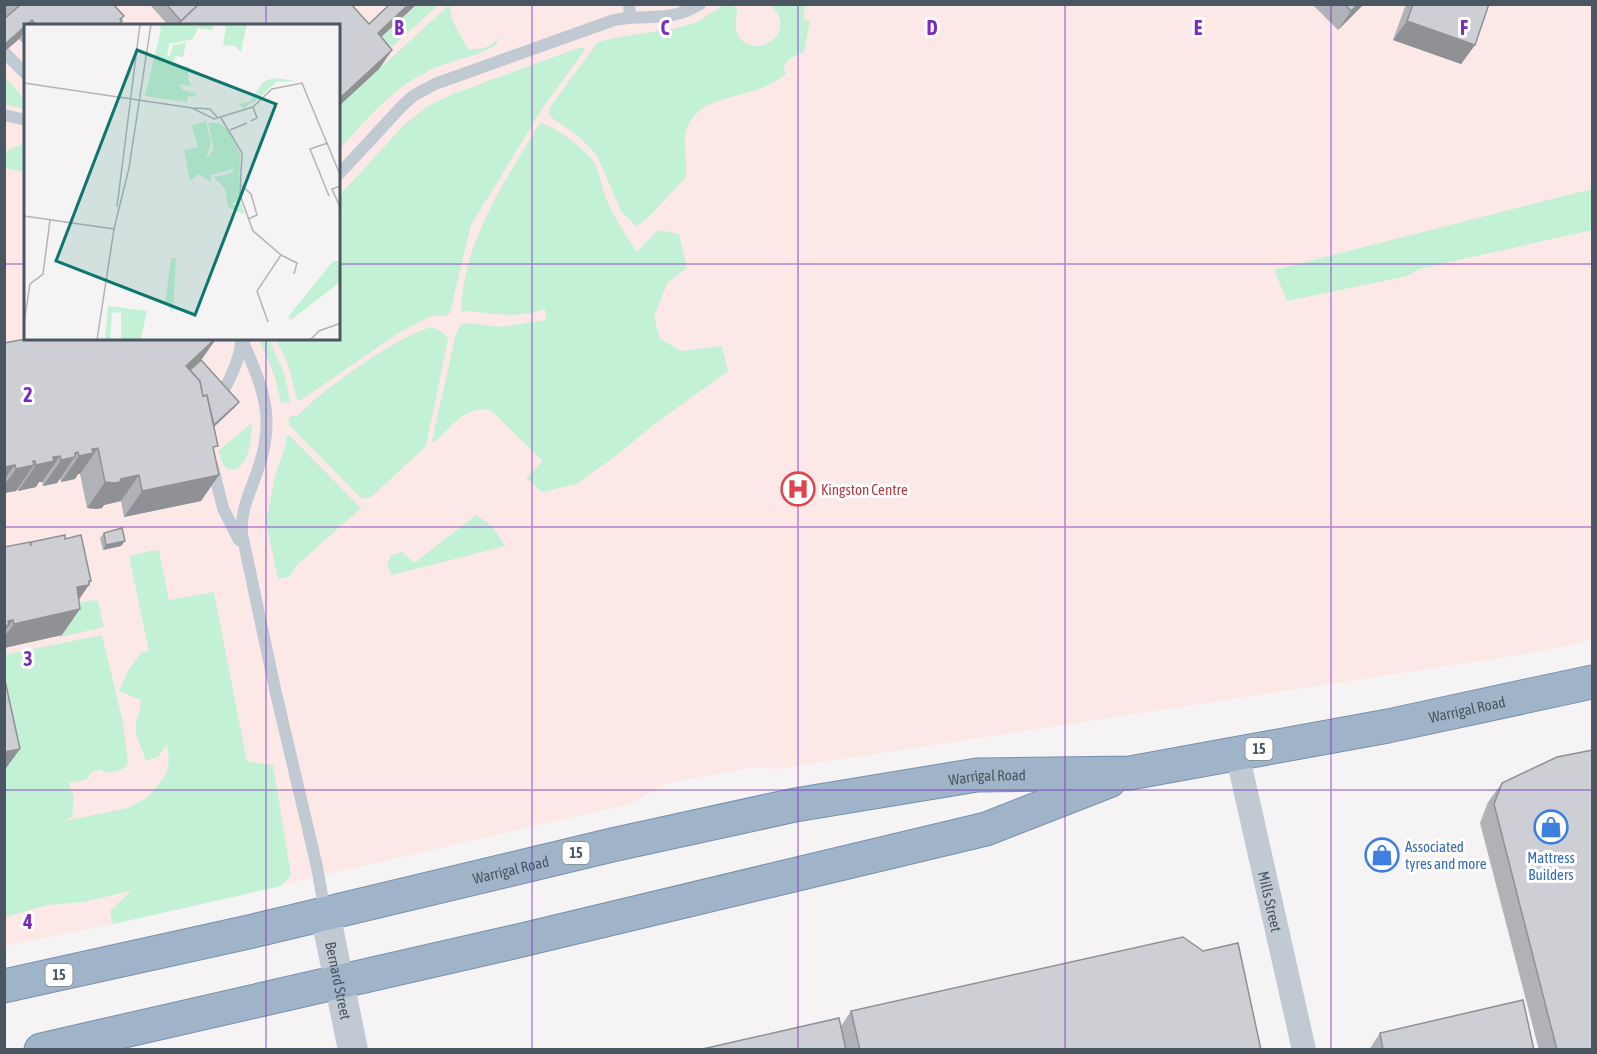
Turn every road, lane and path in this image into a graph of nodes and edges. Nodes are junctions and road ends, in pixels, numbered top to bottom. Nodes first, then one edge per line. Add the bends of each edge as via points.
1 (629, 4) edge
2 (700, 4) edge
3 (630, 18) junction
4 (5, 53) edge
5 (24, 72) edge
6 (4, 115) edge
7 (24, 120) edge
8 (340, 173) edge
9 (242, 340) edge
10 (242, 340) edge
11 (208, 412) edge
12 (208, 449) edge
13 (248, 567) junction
14 (1593, 682) edge
15 (1237, 753) junction
16 (1130, 773) junction
17 (325, 913) junction
18 (338, 982) junction
19 (4, 986) edge
20 (41, 1050) edge
21 (353, 1050) edge
22 (1304, 1050) edge

1 - 3 lane
2 - 3 lane via 663,18
3 - 8 lane via 614,20 423,91 396,110
4 - 5 lane
6 - 7 lane
9 - 11 lane via 226,387
10 - 13 lane via 262,388 267,420 258,470 242,515
12 - 13 lane via 223,507
13 - 17 lane
14 - 15 highway, Warrigal Road / 15 via 1450,714
15 - 16 highway, Warrigal Road / 15
15 - 22 street, Mills Street
16 - 17 highway, Warrigal Road / 15 via 977,775 795,805
16 - 18 highway, Warrigal Road / 15 via 986,829
17 - 18 street, Bernard Street
17 - 19 highway, Warrigal Road / 15
18 - 20 highway, Warrigal Road / 15
18 - 21 street, Bernard Street

